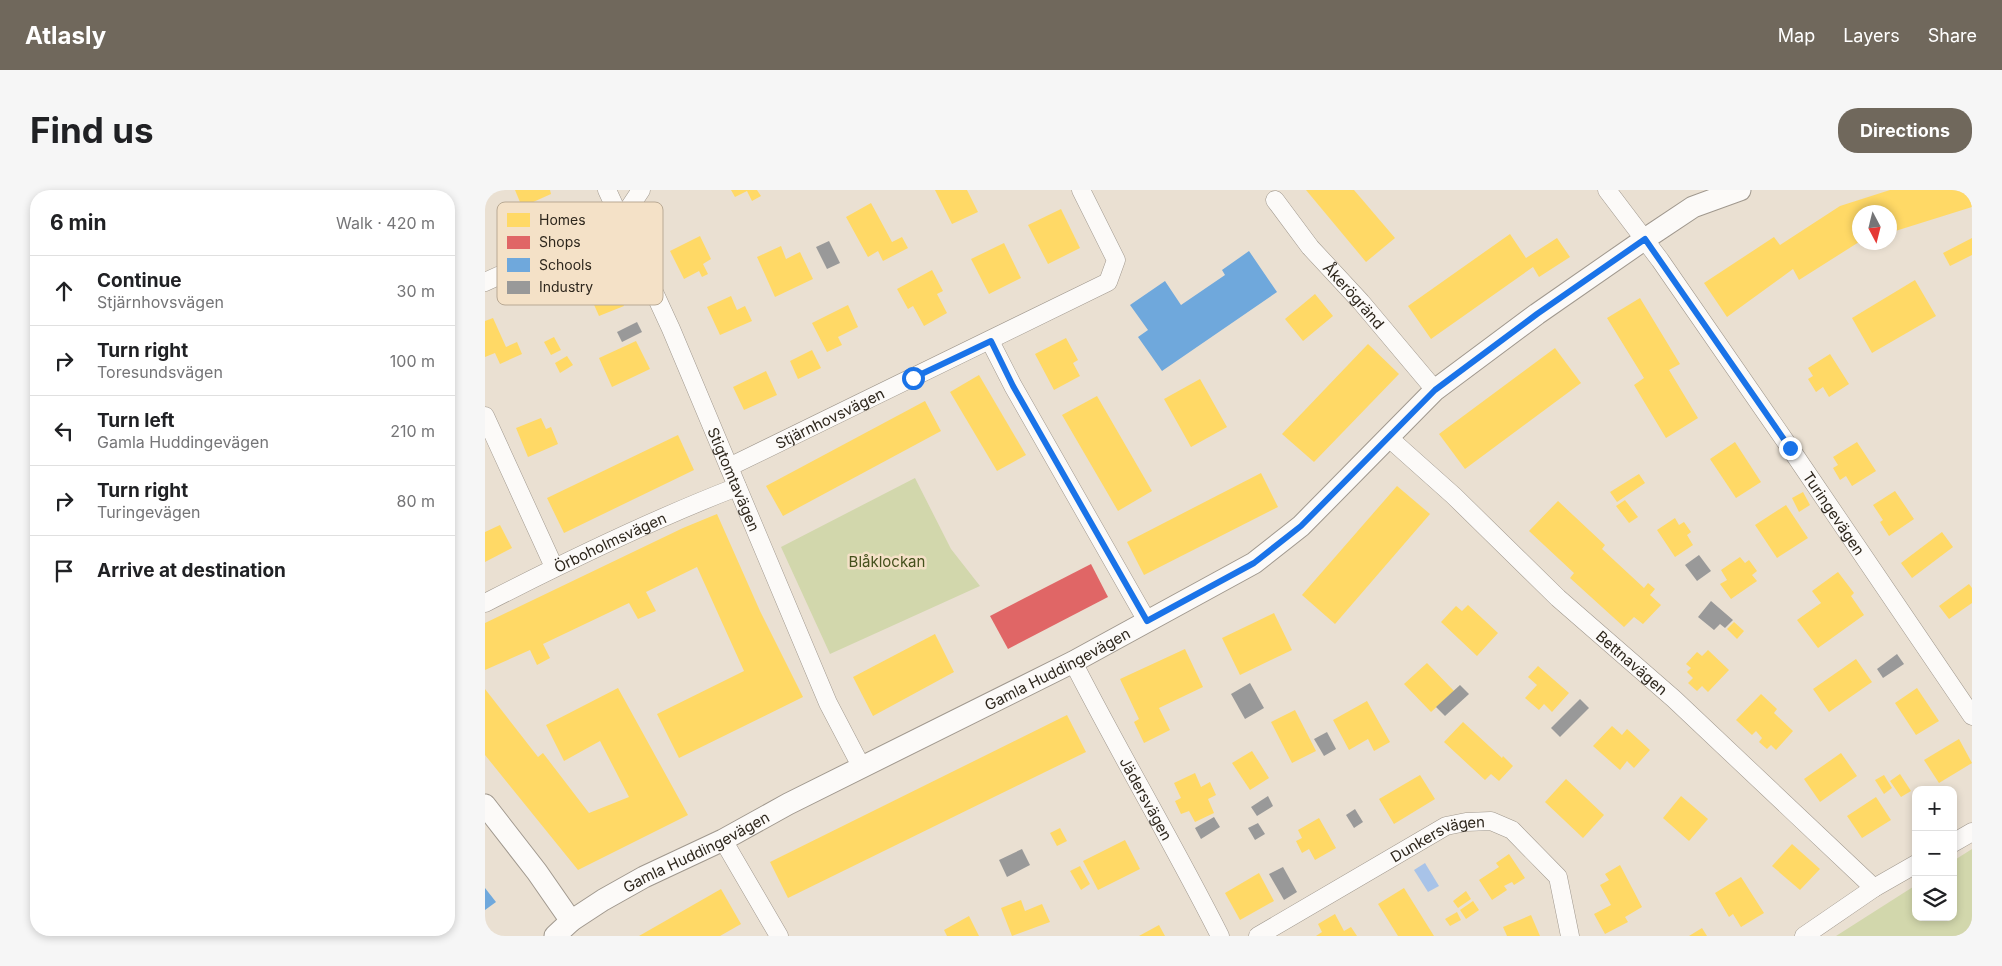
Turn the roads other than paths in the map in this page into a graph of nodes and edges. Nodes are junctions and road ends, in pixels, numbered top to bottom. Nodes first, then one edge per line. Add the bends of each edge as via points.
1 (607, 190) edge
2 (641, 190) edge
3 (1081, 190) edge
4 (1607, 190) edge
5 (1740, 190) edge
6 (1275, 200) dead end
7 (613, 202) edge
8 (633, 202) edge
9 (1645, 239) junction
10 (497, 277) edge
11 (485, 282) edge
12 (660, 305) edge
13 (991, 341) junction
14 (1435, 390) junction
15 (485, 416) edge
16 (1389, 438) junction
17 (729, 467) junction
18 (737, 487) junction
19 (555, 567) junction
20 (485, 604) edge
21 (1147, 621) junction
22 (1073, 662) junction
23 (1972, 716) edge
24 (862, 768) junction
25 (485, 805) edge
26 (1972, 832) edge
27 (723, 840) junction
28 (1957, 841) edge
29 (1912, 866) edge
30 (1874, 888) junction
31 (571, 922) junction
32 (555, 936) edge
33 (779, 936) edge
34 (1220, 936) edge
35 (1258, 936) edge
36 (1570, 936) edge
37 (1804, 936) edge

1 - 7 street, Stigtomtavägen
2 - 8 street
3 - 13 street, Stjärnhovsvägen via 1116,260 1108,282
4 - 9 street, Turingevägen
5 - 9 street, Gamla Huddingevägen via 1693,207
6 - 14 street, Åkerögränd via 1310,247
9 - 14 street, Gamla Huddingevägen
9 - 23 street, Turingevägen
10 - 11 street
12 - 17 street, Stigtomtavägen
13 - 17 street, Stjärnhovsvägen
13 - 21 street via 1013,386
14 - 16 street, Gamla Huddingevägen
15 - 19 street
16 - 21 street, Gamla Huddingevägen via 1301,526 1254,563
16 - 30 street, Bettnavägen via 1559,598 1674,699
17 - 18 street, Stigtomtavägen
18 - 19 street, Örboholmsvägen
18 - 24 street, Stigtomtavägen via 828,704
19 - 20 street, Örboholmsvägen
21 - 22 street, Gamla Huddingevägen
22 - 24 street, Gamla Huddingevägen
22 - 34 street, Jädersvägen
24 - 27 street, Gamla Huddingevägen
25 - 31 street
26 - 28 street
27 - 31 street, Gamla Huddingevägen via 644,877
27 - 33 street
29 - 30 street
30 - 37 street
31 - 32 street, Gamla Huddingevägen
35 - 36 street, Dunkersvägen via 1446,826 1491,821 1512,830 1558,877

